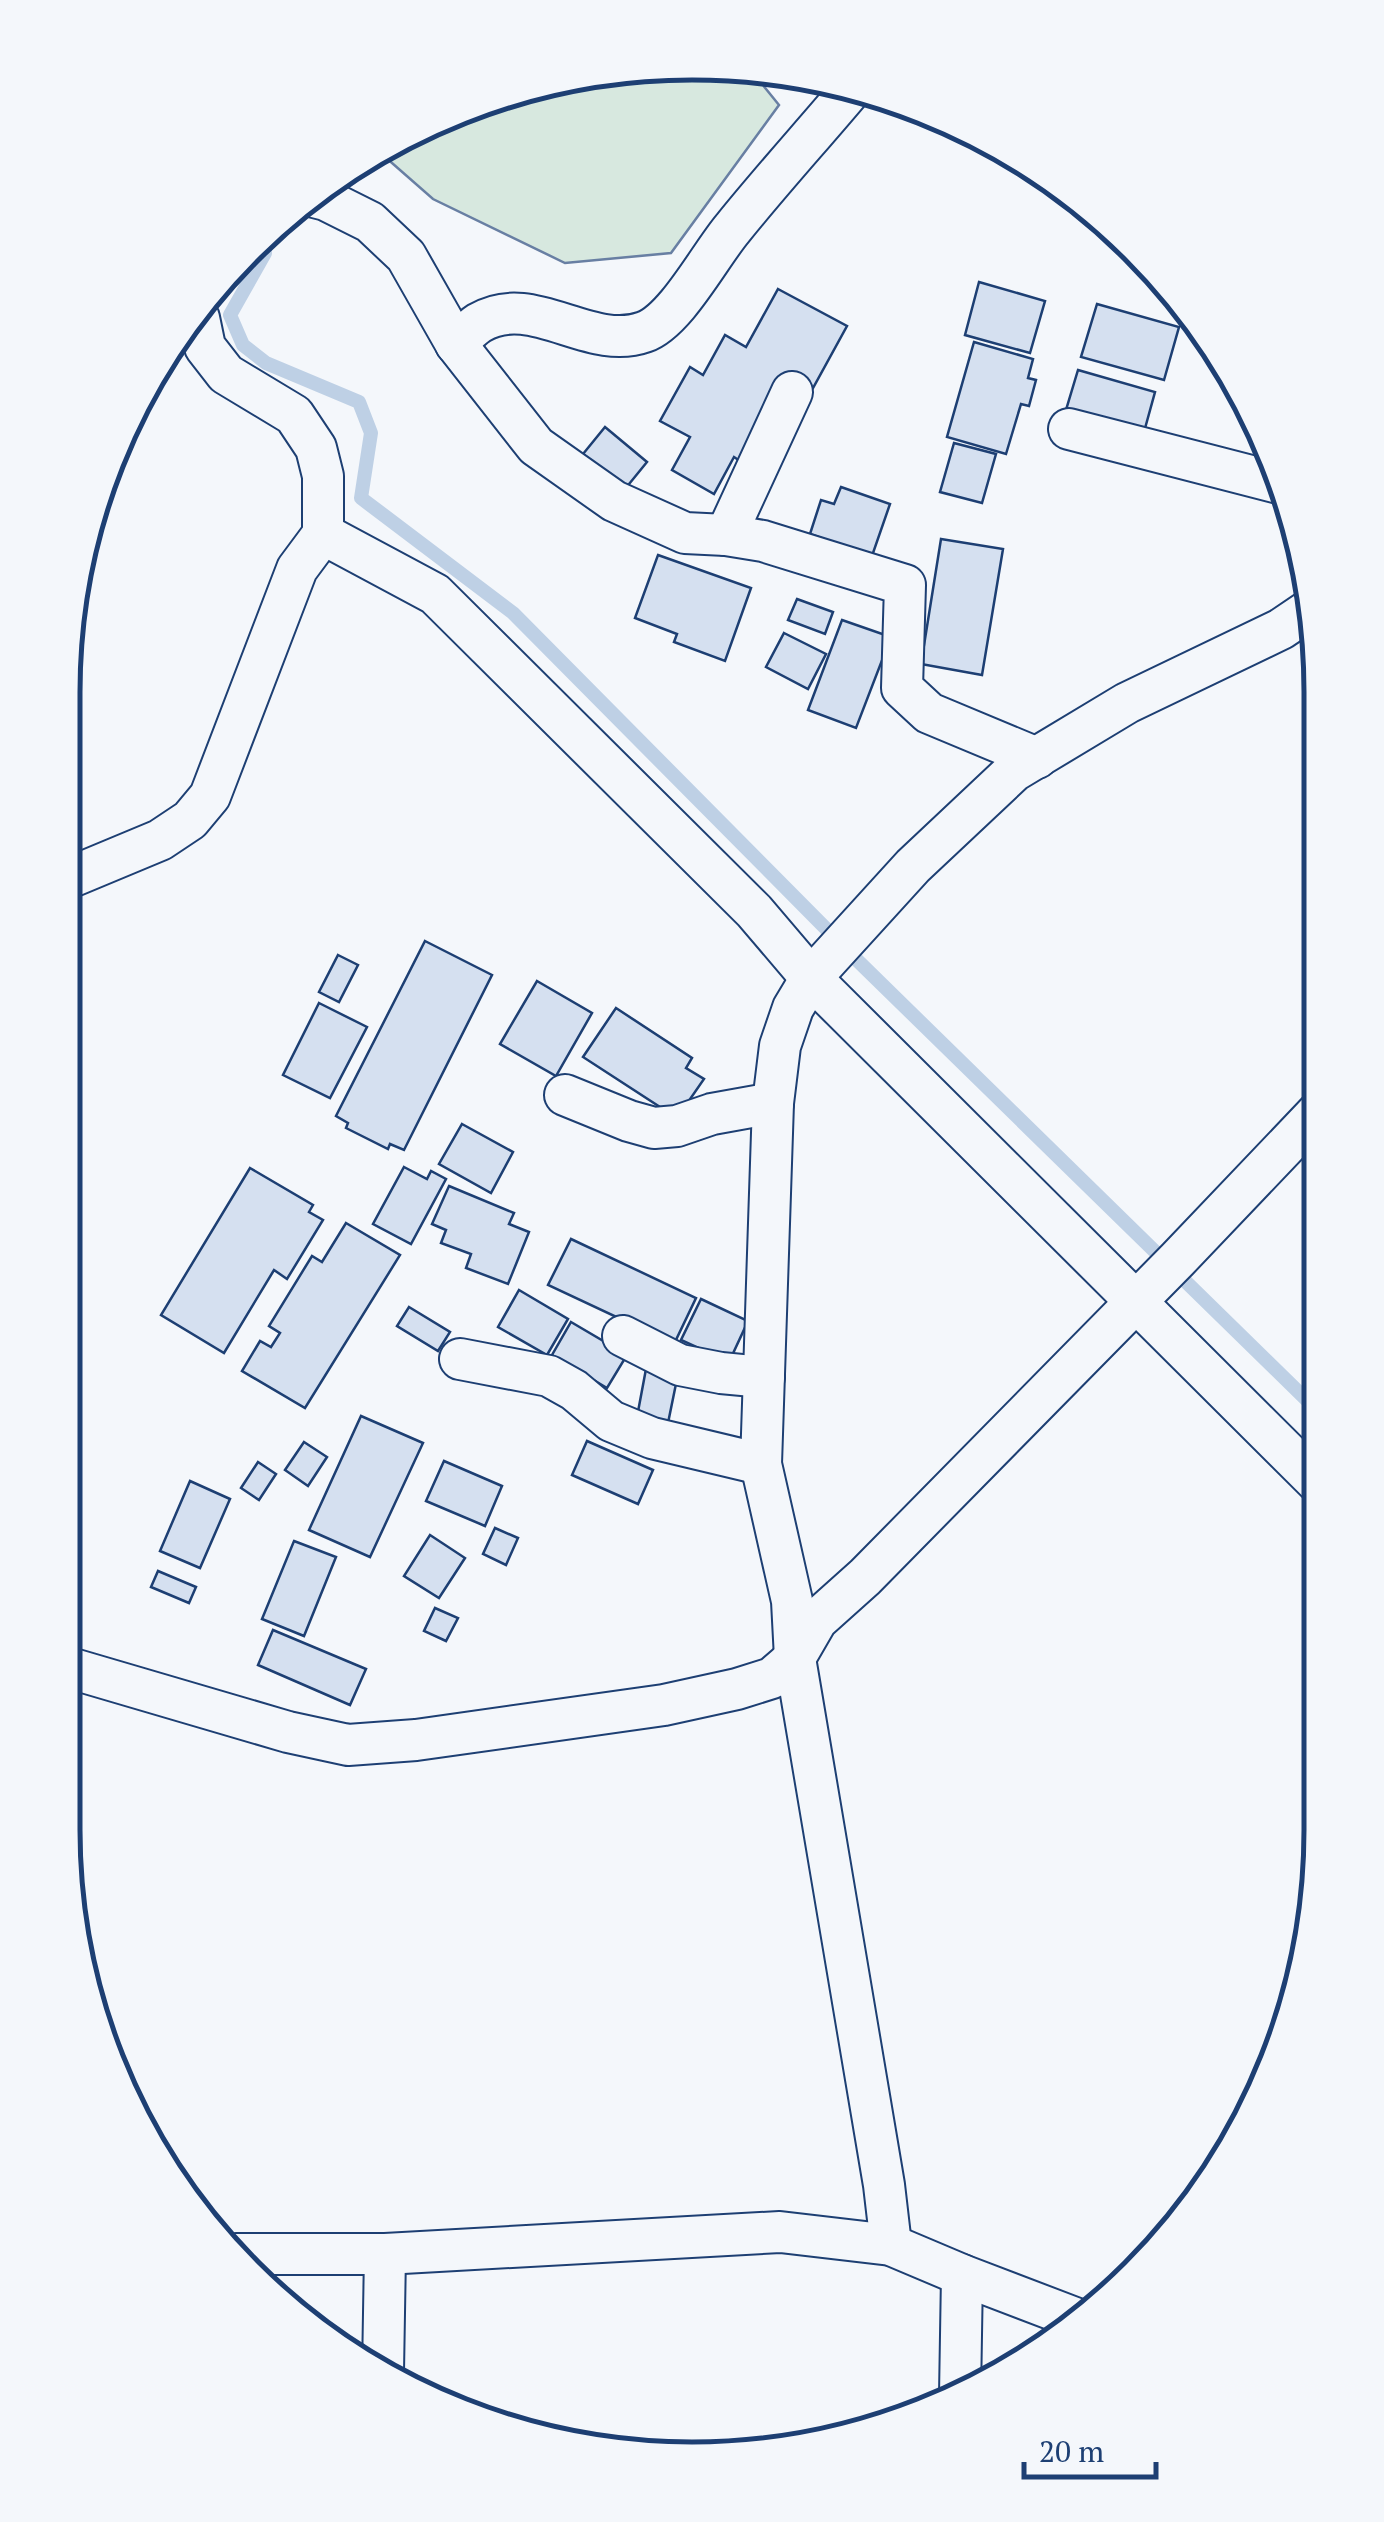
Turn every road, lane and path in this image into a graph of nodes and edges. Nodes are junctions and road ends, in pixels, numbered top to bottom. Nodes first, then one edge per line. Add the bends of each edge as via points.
1 (843, 99) edge
2 (327, 200) edge
3 (201, 327) edge
4 (456, 344) junction
5 (792, 392) dead end
6 (1068, 429) dead end
7 (1266, 480) edge
8 (324, 534) junction
9 (726, 535) junction
10 (1299, 617) edge
11 (1036, 758) junction
12 (80, 873) edge
13 (821, 967) junction
14 (565, 1095) dead end
15 (773, 1103) junction
16 (1304, 1127) edge
17 (1158, 1279) junction
18 (623, 1336) dead end
19 (460, 1359) dead end
20 (764, 1377) junction
21 (761, 1464) junction
22 (1304, 1465) edge
23 (795, 1658) junction
24 (80, 1671) edge
25 (891, 2245) junction
26 (251, 2254) edge
27 (384, 2254) junction
28 (962, 2276) junction
29 (1066, 2315) edge
30 (383, 2358) edge
31 (960, 2380) edge

1 - 4 street via 668,315 647,331 620,338 505,314 480,322
2 - 4 street via 370,222 406,256
3 - 8 street via 205,348 226,374 294,415 316,448
4 - 9 street via 551,457 614,501 685,533
5 - 9 street
6 - 7 street
8 - 12 street via 296,569 210,796 160,840
8 - 13 street via 435,594 754,911
9 - 11 street via 905,584 902,688 929,713
10 - 11 street via 1127,703
11 - 13 street via 928,853
13 - 15 street via 793,1008
13 - 17 street
14 - 15 street via 654,1128
15 - 20 street
16 - 17 street
17 - 22 street
17 - 23 street via 817,1620
18 - 20 street via 680,1365
19 - 21 street via 549,1376 638,1432
20 - 21 street
21 - 23 street via 792,1601
23 - 24 street via 772,1678 664,1704 348,1745
23 - 25 street
25 - 27 street via 780,2232
25 - 28 street
26 - 27 street
27 - 30 street
28 - 29 street
28 - 31 street

